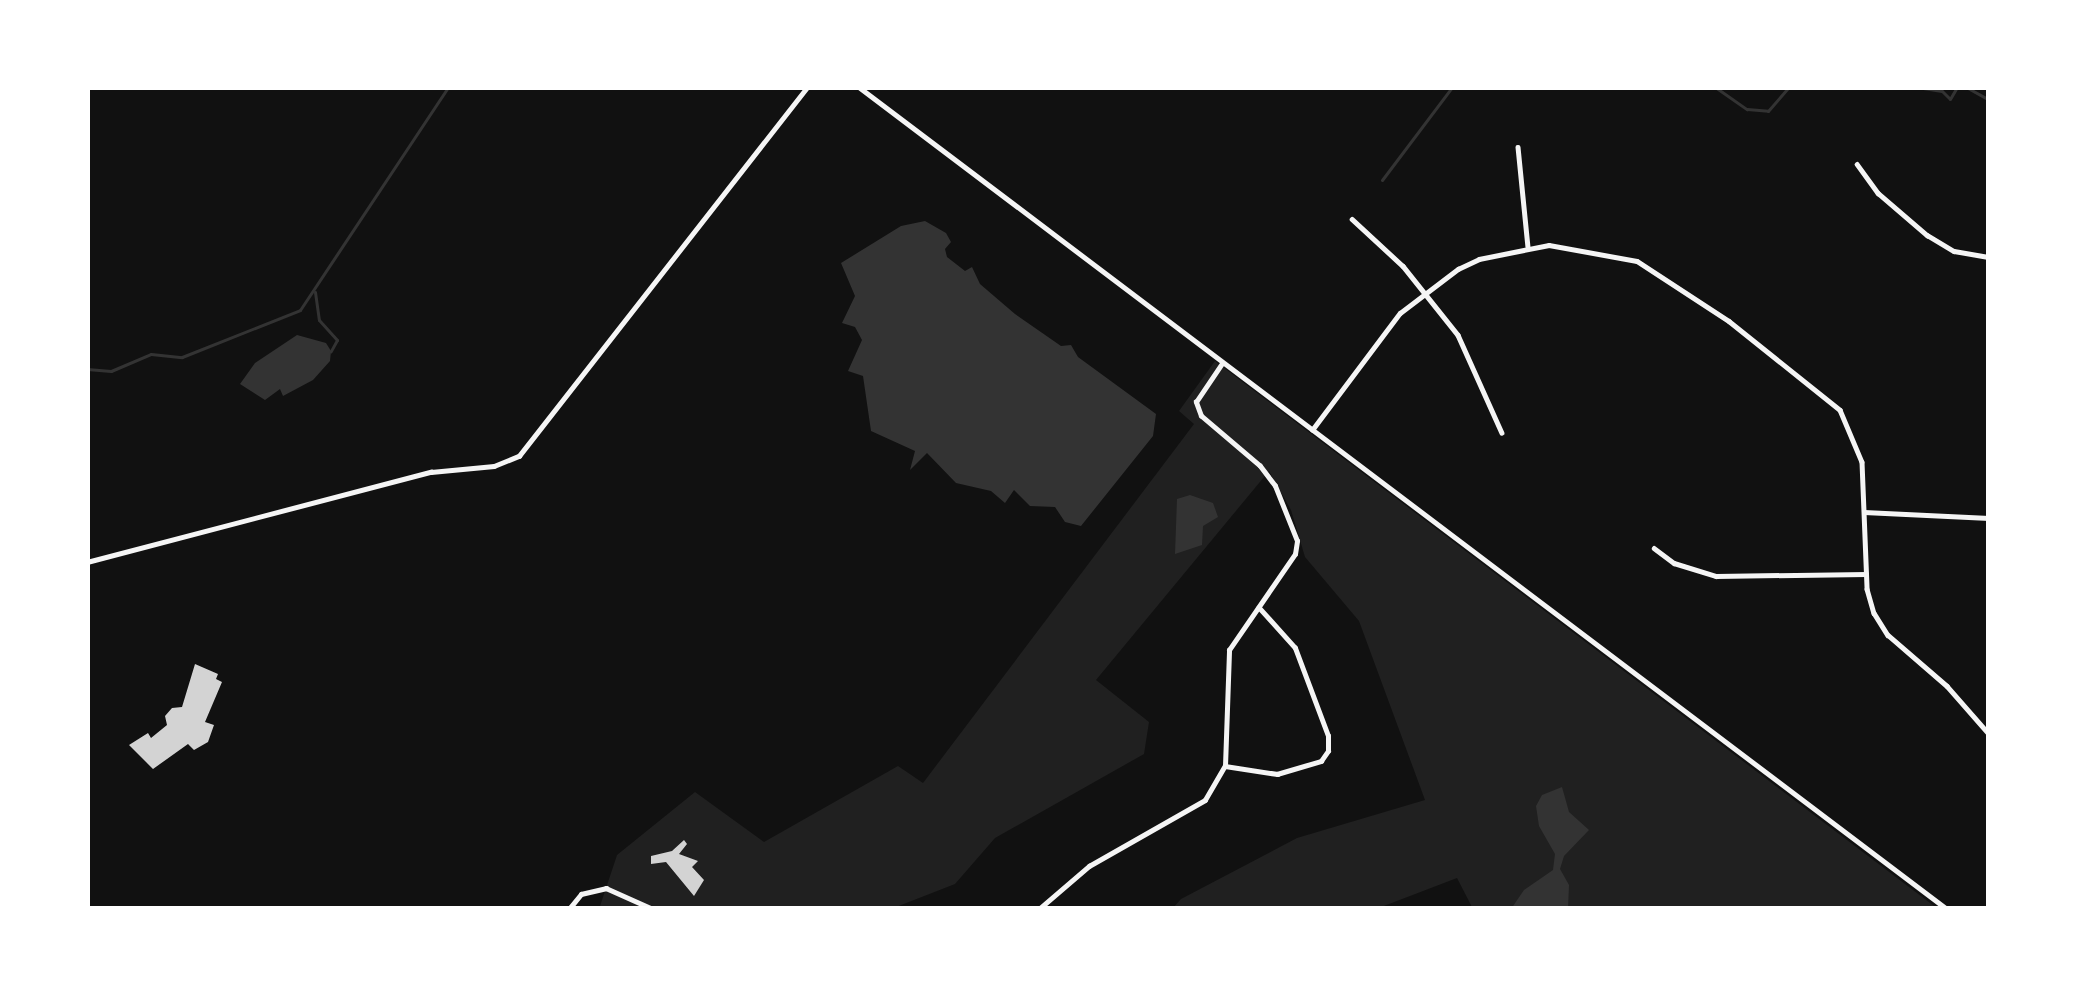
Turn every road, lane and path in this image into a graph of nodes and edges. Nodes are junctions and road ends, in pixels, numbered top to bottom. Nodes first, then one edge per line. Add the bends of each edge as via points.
1 (807, 87) edge
2 (859, 87) edge
3 (1518, 147) dead end
4 (1858, 164) dead end
5 (1352, 220) dead end
6 (1528, 247) junction
7 (1989, 256) edge
8 (1425, 291) junction
9 (1223, 364) junction
10 (1312, 430) junction
11 (1502, 433) dead end
12 (1864, 512) junction
13 (1989, 518) edge
14 (1654, 548) dead end
15 (87, 562) edge
16 (1866, 574) junction
17 (1258, 608) junction
18 (1989, 734) edge
19 (1225, 766) junction
20 (569, 909) edge
21 (652, 909) edge
22 (1039, 909) edge
23 (1947, 909) edge

1 - 15 street via 519,457 431,472
2 - 9 street
3 - 6 street
4 - 7 street via 1878,193 1928,235 1954,251
5 - 8 street
6 - 8 street via 1479,259
6 - 12 street via 1637,261 1811,383 1850,425
8 - 10 street
8 - 11 street via 1479,372
9 - 10 street
9 - 17 street via 1196,402 1201,416 1268,476 1297,541
10 - 23 street
12 - 13 street
12 - 16 street
14 - 16 street via 1716,576
16 - 18 street via 1888,635
17 - 19 street via 1226,668
17 - 19 street via 1295,648 1328,752 1277,774
19 - 22 street via 1205,800 1089,866
20 - 21 street via 581,894 605,888

